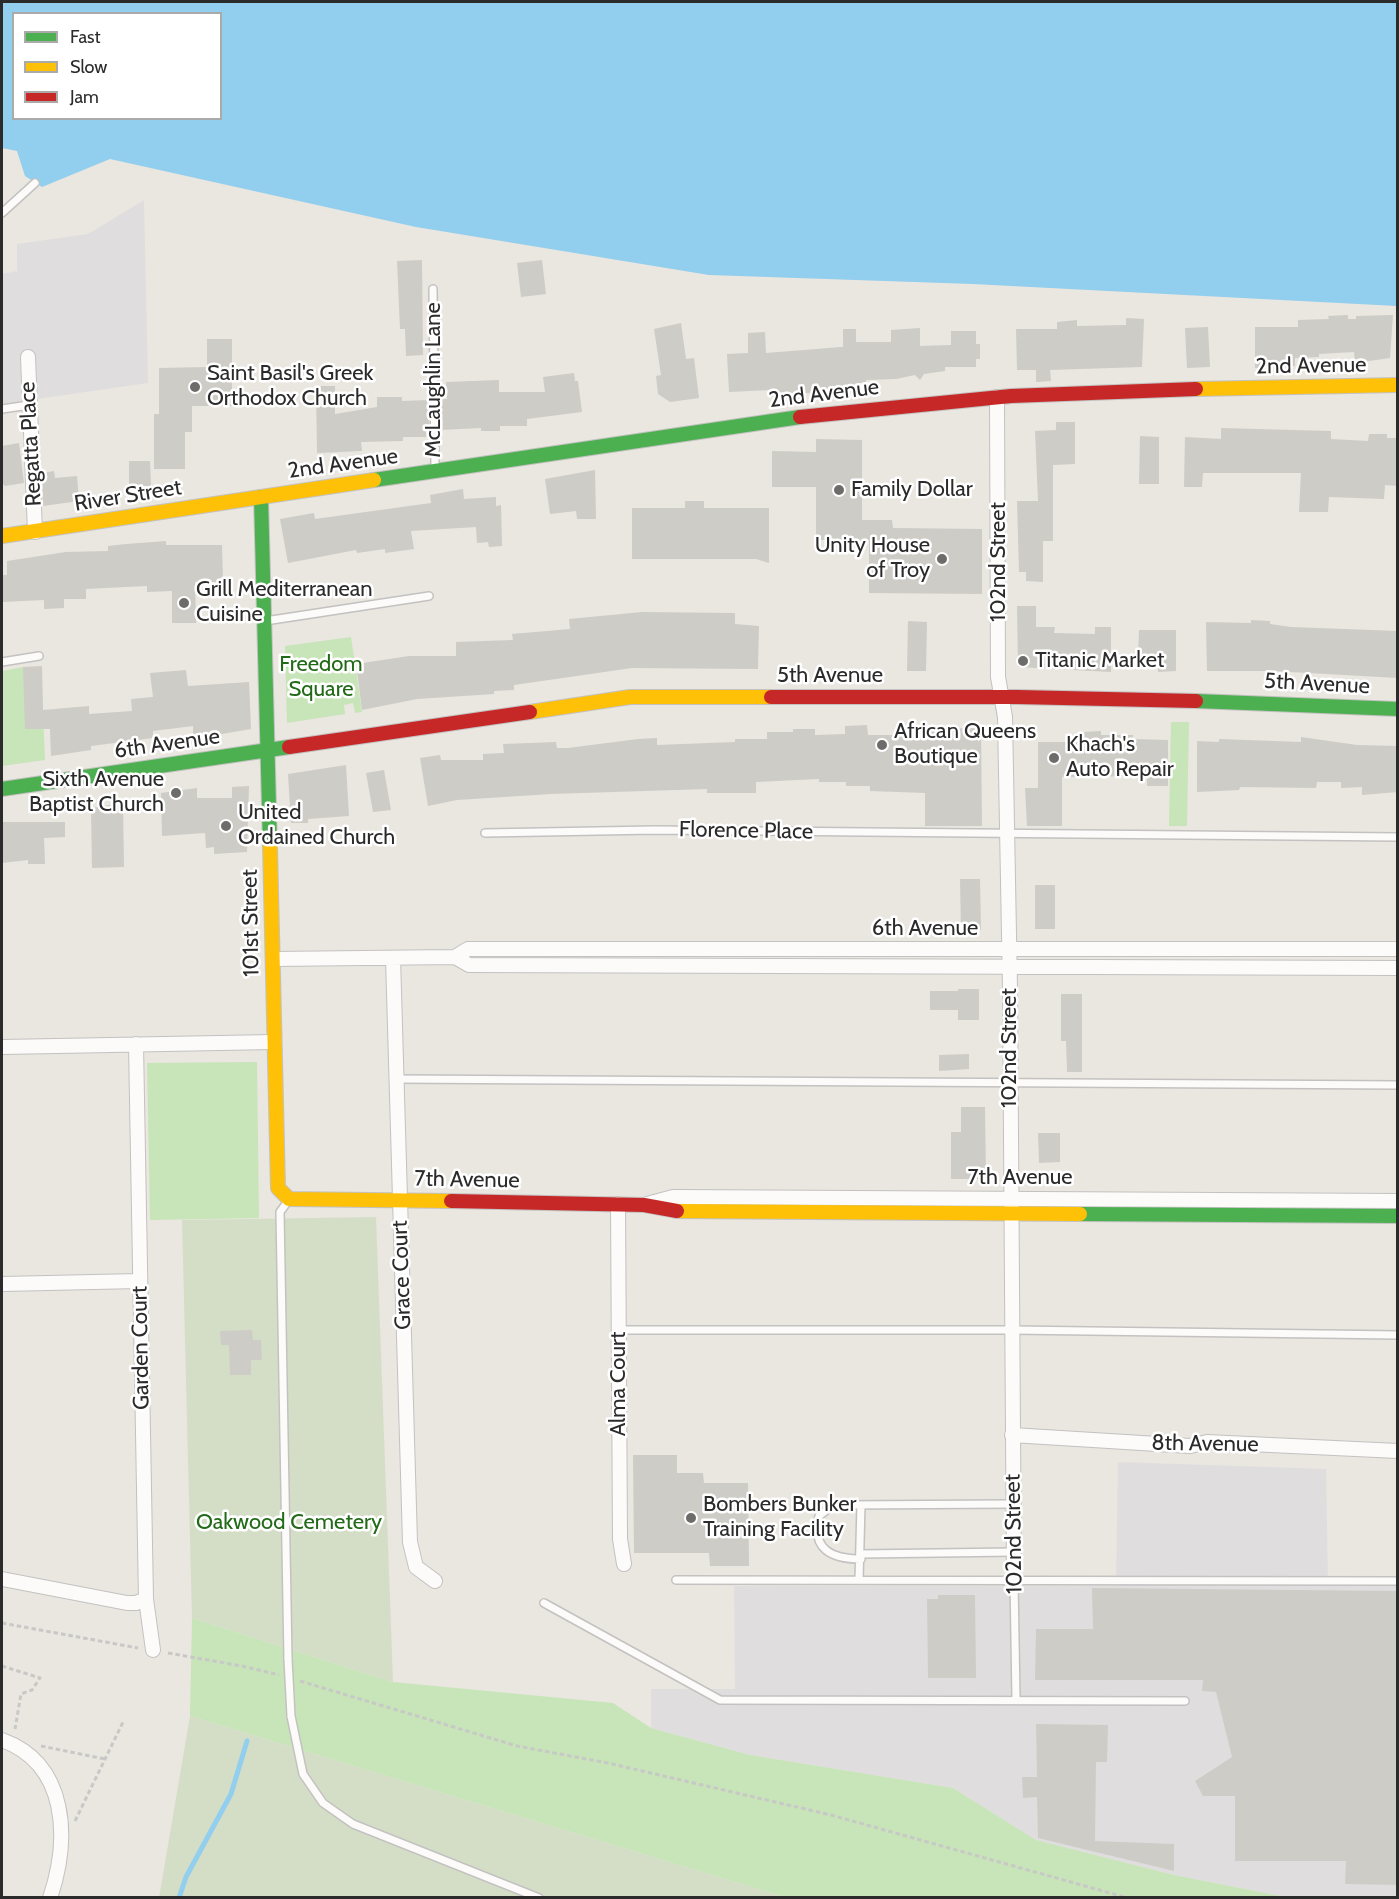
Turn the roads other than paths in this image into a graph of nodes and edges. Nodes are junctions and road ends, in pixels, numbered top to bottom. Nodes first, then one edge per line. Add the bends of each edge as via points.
1 (35, 183) dead end
2 (2, 213) edge
3 (434, 290) dead end
4 (27, 357) dead end
5 (1398, 385) edge
6 (997, 397) junction
7 (29, 405) junction
8 (2, 409) edge
9 (435, 471) junction
10 (261, 497) junction
11 (35, 532) junction
12 (2, 536) edge
13 (429, 596) dead end
14 (264, 621) junction
15 (39, 656) dead end
16 (2, 662) edge
17 (1002, 696) junction
18 (1398, 709) edge
19 (267, 750) junction
20 (2, 789) edge
21 (485, 833) dead end
22 (1007, 834) junction
23 (1398, 837) edge
24 (1262, 949) junction
25 (1398, 949) edge
26 (1010, 950) junction
27 (455, 957) junction
28 (393, 958) junction
29 (273, 960) junction
30 (1010, 965) junction
31 (1263, 967) junction
32 (1398, 968) edge
33 (274, 1042) junction
34 (136, 1044) junction
35 (2, 1047) edge
36 (396, 1079) junction
37 (1011, 1082) junction
38 (1398, 1085) edge
39 (289, 1199) junction
40 (400, 1199) junction
41 (1011, 1199) junction
42 (1398, 1201) edge
43 (618, 1204) junction
44 (644, 1205) junction
45 (1192, 1207) junction
46 (1011, 1215) junction
47 (1398, 1216) edge
48 (139, 1281) junction
49 (2, 1284) edge
50 (618, 1330) junction
51 (1012, 1330) junction
52 (1398, 1335) edge
53 (1012, 1434) junction
54 (1398, 1451) edge
55 (1013, 1504) junction
56 (861, 1505) junction
57 (1014, 1552) junction
58 (861, 1557) junction
59 (624, 1564) dead end
60 (2, 1579) edge
61 (676, 1580) dead end
62 (859, 1580) junction
63 (1014, 1580) junction
64 (435, 1581) dead end
65 (1398, 1581) edge
66 (146, 1599) junction
67 (543, 1603) dead end
68 (153, 1650) road end
69 (1016, 1699) junction
70 (1185, 1701) dead end
71 (6, 1742) edge
72 (50, 1898) edge
73 (539, 1898) edge

1 - 2 lane
3 - 9 lane, McLaughlin Lane
4 - 7 street, Regatta Place
5 - 6 street, 2nd Avenue via 1193,388
6 - 9 street, 2nd Avenue via 795,418
6 - 17 street, 102nd Street via 998,677
7 - 8 lane
7 - 11 street, Regatta Place
9 - 10 street, 2nd Avenue
10 - 11 street, River Street
10 - 14 street, 101st Street
11 - 12 street, River Street
13 - 14 lane
14 - 19 street, 101st Street
15 - 16 lane
17 - 18 street, 5th Avenue
17 - 19 street, 5th Avenue via 630,697
17 - 22 street, 102nd Street
19 - 20 street, 6th Avenue
19 - 29 street, 101st Street
21 - 22 lane, Florence Place via 654,830
22 - 23 lane, Florence Place
22 - 26 street, 102nd Street
24 - 25 street, 6th Avenue
24 - 26 street, 6th Avenue
24 - 31 lane
26 - 27 street, 6th Avenue via 468,949
26 - 30 street, 102nd Street
27 - 28 street, 6th Avenue
27 - 30 street, 6th Avenue via 469,965
28 - 29 street, 6th Avenue
28 - 36 street, Grace Court
29 - 33 street, 101st Street
30 - 31 street, 6th Avenue
30 - 37 street, 102nd Street
31 - 32 street, 6th Avenue
33 - 34 street
33 - 39 street, 101st Street via 278,1188
34 - 35 street
34 - 48 street, Garden Court
36 - 37 lane
36 - 40 street, Grace Court
37 - 38 lane
37 - 41 street, 102nd Street
39 - 40 street, 7th Avenue
39 - 73 lane, bridge via 280,1212 288,1659 291,1716 303,1774 323,1803 353,1824
40 - 43 street, 7th Avenue
40 - 64 street, Grace Court via 410,1542 416,1567
41 - 44 street, 7th Avenue via 673,1197
41 - 45 street, 7th Avenue
41 - 46 street, 102nd Street
42 - 45 street, 7th Avenue
43 - 44 street, 7th Avenue
43 - 50 street, Alma Court
44 - 46 street, 7th Avenue via 674,1211
45 - 46 street, 7th Avenue
45 - 47 street, 7th Avenue
46 - 51 street, 102nd Street
48 - 49 street
48 - 66 street, Garden Court
50 - 51 lane
50 - 59 street, Alma Court via 620,1539
51 - 52 lane
51 - 53 street, 102nd Street
53 - 54 street, 8th Avenue via 1190,1446 1207,1442
53 - 55 street, 102nd Street
55 - 56 lane
55 - 57 street, 102nd Street
56 - 58 lane
56 - 58 lane via 829,1508 819,1516 816,1529 826,1551 848,1559
57 - 58 lane
57 - 63 street, 102nd Street
58 - 62 lane
60 - 66 street via 127,1603
61 - 62 lane
62 - 63 lane
63 - 65 lane
63 - 69 lane, 102nd Street
66 - 68 street, Garden Court
67 - 69 lane via 720,1700
69 - 70 lane
71 - 72 street via 20,1747 40,1765 55,1788 59,1839

